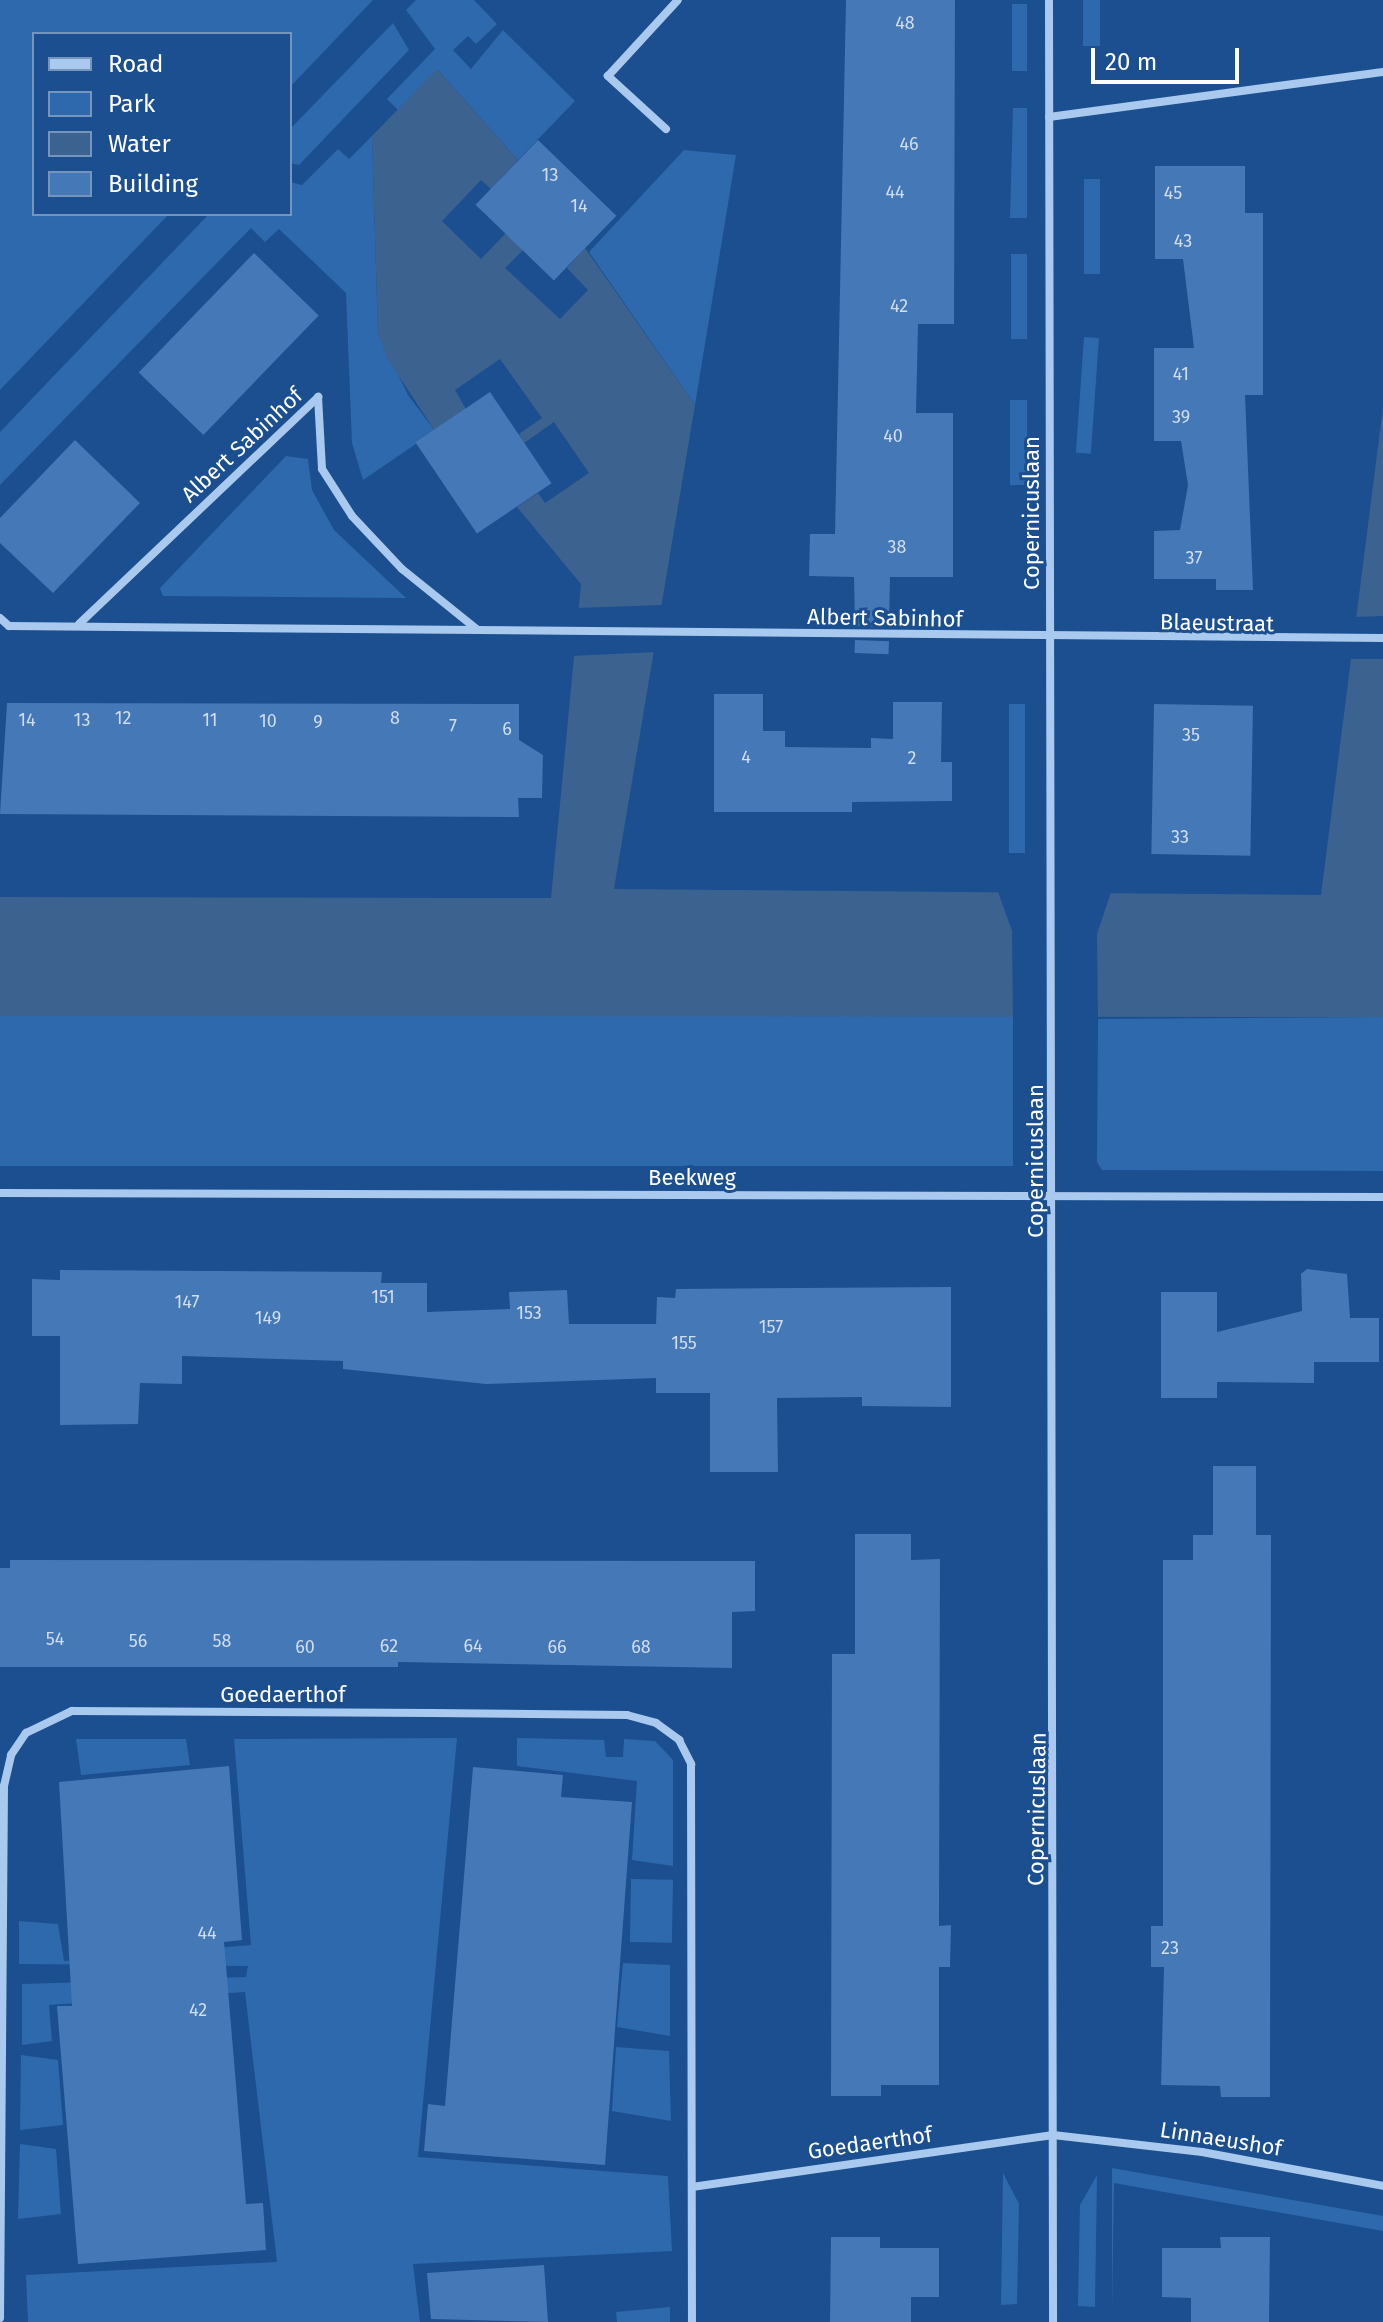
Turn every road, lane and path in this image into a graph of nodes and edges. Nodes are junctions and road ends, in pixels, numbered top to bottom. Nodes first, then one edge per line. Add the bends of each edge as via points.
1 (678, 0) edge
2 (1049, 0) edge
3 (1383, 72) edge
4 (1049, 117) junction
5 (666, 129) dead end
6 (0, 618) edge
7 (78, 624) junction
8 (478, 630) junction
9 (1383, 638) edge
10 (1051, 639) junction
11 (0, 1193) edge
12 (1053, 1196) junction
13 (1383, 1197) edge
14 (1053, 2135) junction
15 (1383, 2186) edge
16 (692, 2187) junction
17 (0, 2318) edge
18 (692, 2322) edge
19 (1053, 2322) edge

1 - 5 street via 608,76
2 - 4 street, Copernicuslaan
3 - 4 street
4 - 10 street, Copernicuslaan
6 - 7 street, Albert Sabinhof via 9,626
7 - 8 street, Albert Sabinhof
7 - 8 street, Albert Sabinhof via 318,397 322,469 352,516 402,569
8 - 10 street, Albert Sabinhof
9 - 10 street, Blaeustraat
10 - 12 street, Copernicuslaan
11 - 12 street, Beekweg
12 - 13 street, Beekweg
12 - 14 street, Copernicuslaan
14 - 15 street, Linnaeushof via 1202,2152
14 - 16 street, Goedaerthof
14 - 19 street, Copernicuslaan
16 - 17 street, Goedaerthof via 695,1787 679,1740 656,1723 627,1715 72,1711 26,1733 11,1755 4,1786
16 - 18 street, Goedaerthof

